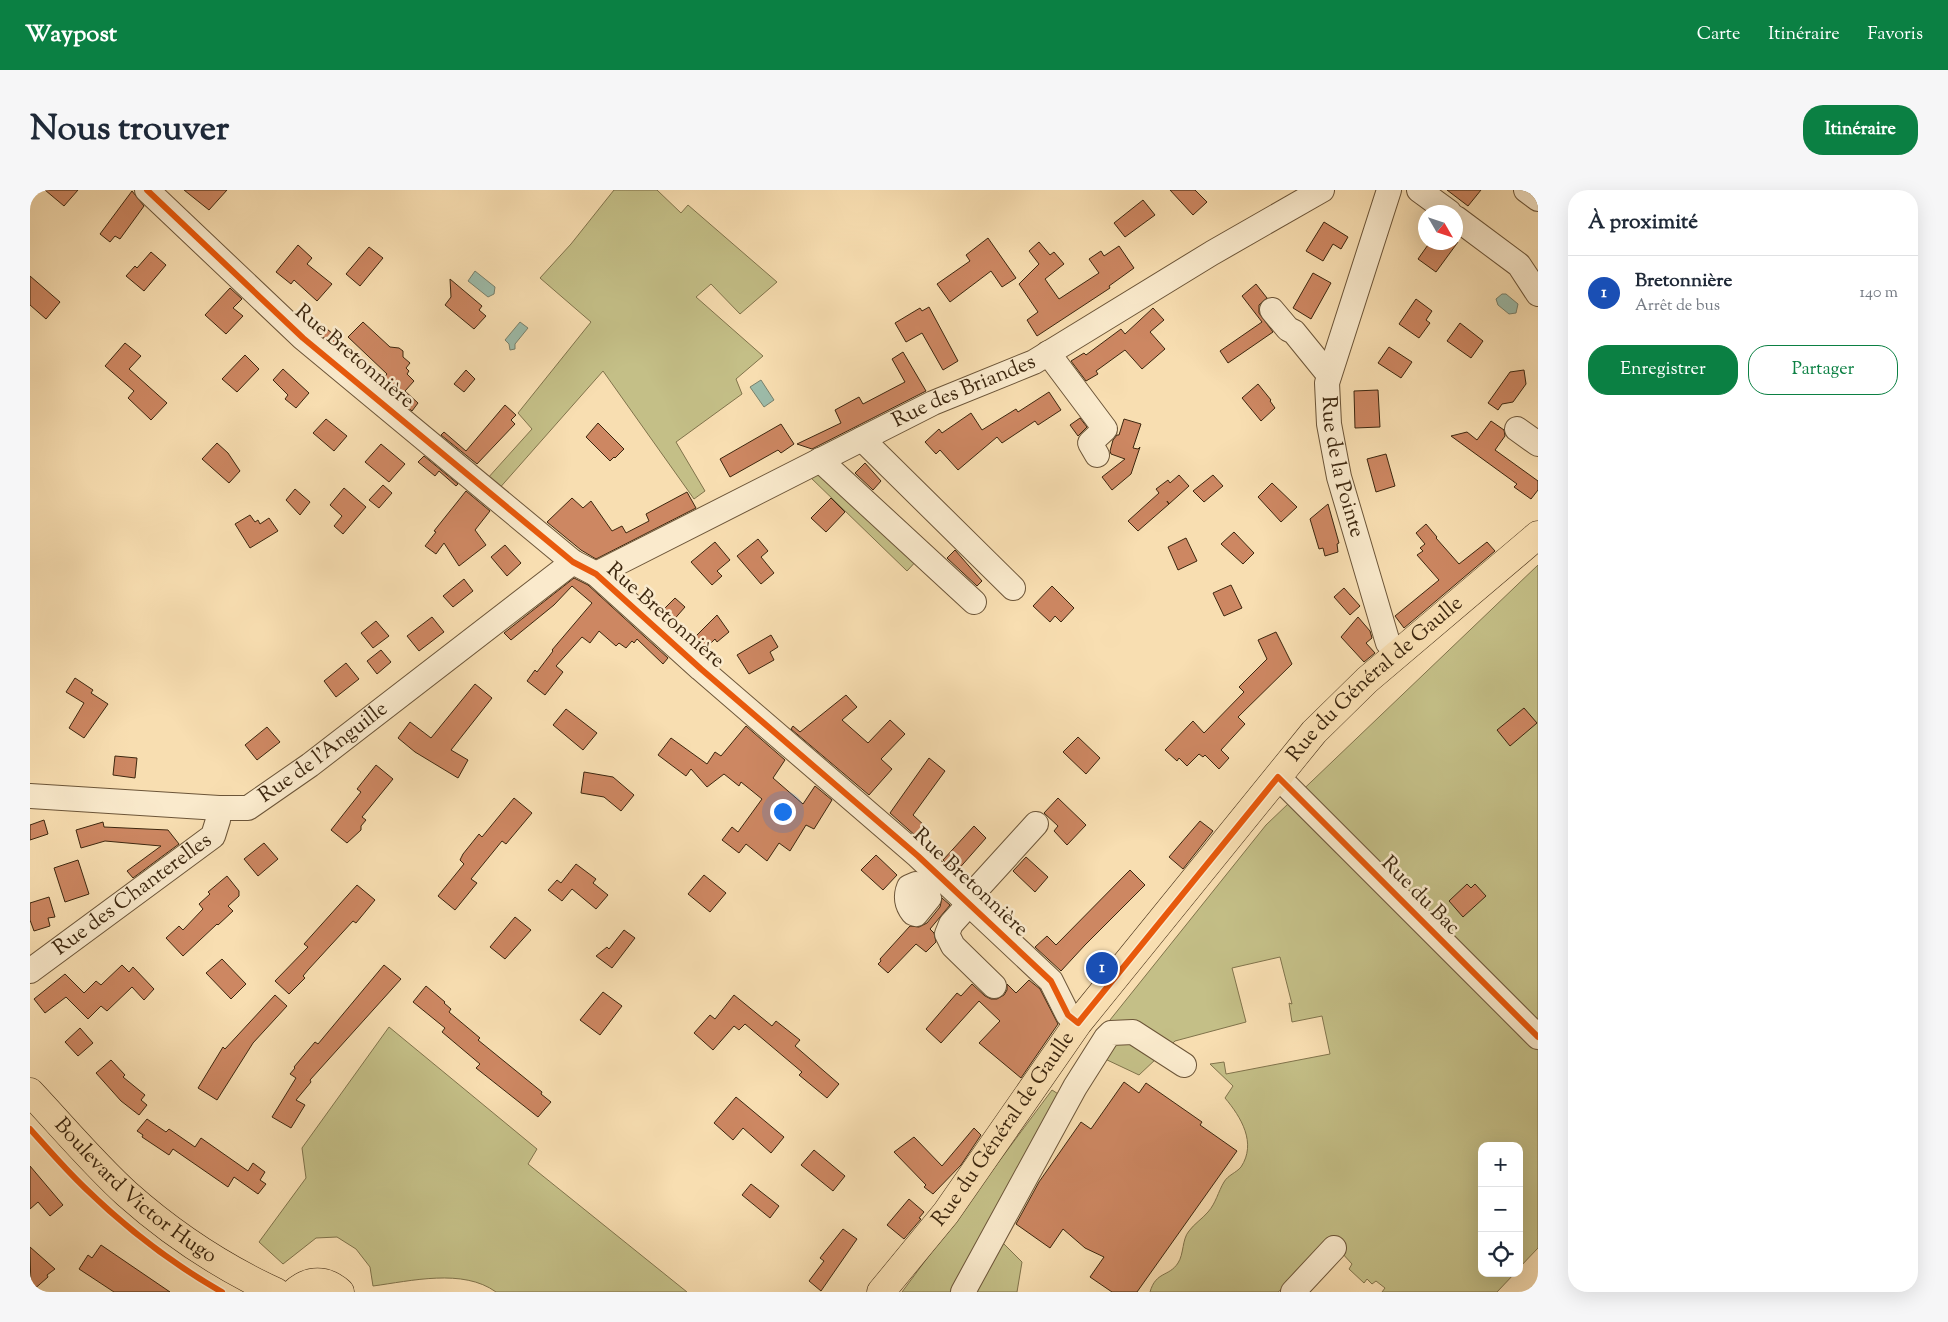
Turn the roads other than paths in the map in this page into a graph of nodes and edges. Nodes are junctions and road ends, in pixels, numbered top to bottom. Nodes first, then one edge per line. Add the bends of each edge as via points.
1 (147, 190) edge
2 (1322, 190) edge
3 (1389, 190) edge
4 (1419, 190) edge
5 (1526, 190) edge
6 (1538, 199) edge
7 (1439, 205) edge
8 (1463, 223) edge
9 (1538, 294) edge
10 (1272, 310) dead end
11 (1048, 353) junction
12 (1329, 375) junction
13 (1517, 429) dead end
14 (862, 439) junction
15 (1538, 444) edge
16 (1097, 455) dead end
17 (820, 460) junction
18 (1538, 535) edge
19 (572, 562) junction
20 (596, 574) junction
21 (1014, 588) dead end
22 (974, 602) dead end
23 (1398, 654) junction
24 (1278, 777) junction
25 (30, 796) edge
26 (219, 808) junction
27 (1036, 824) dead end
28 (968, 902) junction
29 (30, 971) edge
30 (994, 986) dead end
31 (1078, 1023) junction
32 (1538, 1038) edge
33 (1184, 1065) dead end
34 (30, 1092) edge
35 (1334, 1248) dead end
36 (276, 1292) edge
37 (295, 1292) edge
38 (340, 1292) edge
39 (881, 1292) edge
40 (963, 1292) edge
41 (1293, 1292) edge

1 - 19 street, Rue Bretonnière via 303,338
2 - 11 street, Rue des Briandes
3 - 12 street, Rue de la Pointe
4 - 7 street
5 - 6 street
8 - 9 street via 1519,265
10 - 12 street
11 - 14 street, Rue des Briandes via 1034,362 933,403
11 - 16 street via 1105,428 1090,443
12 - 23 street, Rue de la Pointe via 1329,424 1339,477 1388,643
13 - 15 street
14 - 17 street, Rue des Briandes
14 - 21 street
17 - 20 street, Rue des Briandes
17 - 22 street
18 - 23 main road, Rue du Général de Gaulle
19 - 20 street, Rue Bretonnière
19 - 26 street, Rue de l'Anguille via 310,765 248,808
20 - 28 street, Rue Bretonnière via 934,883
23 - 24 main road, Rue du Général de Gaulle via 1314,732
24 - 31 main road, Rue du Général de Gaulle
24 - 32 street, Rue du Bac
25 - 26 street, Rue de l'Anguille
26 - 29 street, Rue des Chanterelles via 214,836
27 - 28 street
28 - 30 street via 947,934 953,946
28 - 31 street, Rue Bretonnière via 1051,981 1068,1015
31 - 39 main road, Rue du Général de Gaulle via 946,1213
33 - 40 street via 1133,1032 1112,1033 1106,1038 1075,1087
34 - 36 main road, Boulevard Victor Hugo via 120,1187 167,1227 203,1252
35 - 41 street
37 - 38 main road via 305,1284 325,1282

